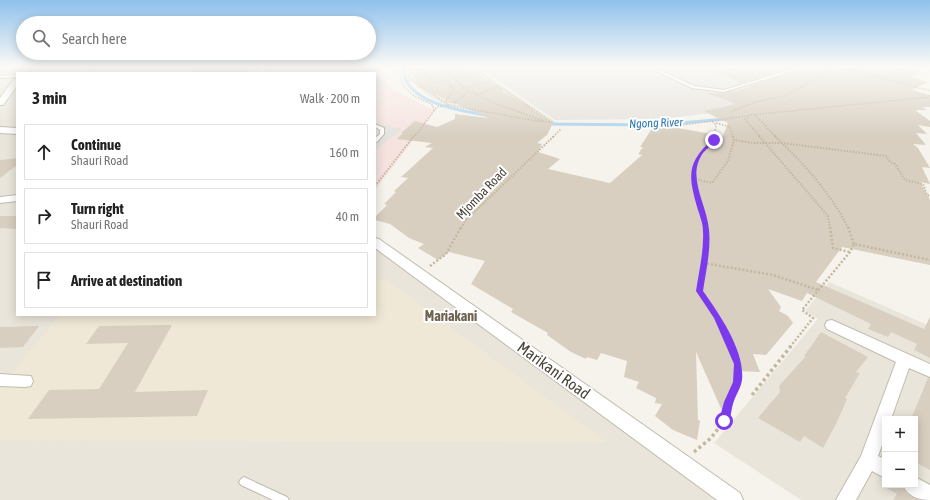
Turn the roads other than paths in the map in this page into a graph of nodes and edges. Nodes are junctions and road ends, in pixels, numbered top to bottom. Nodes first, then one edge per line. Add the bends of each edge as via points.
1 (11, 89) edge
2 (711, 89) edge
3 (730, 89) edge
4 (0, 103) edge
5 (376, 126) edge
6 (0, 130) edge
7 (16, 131) edge
8 (376, 140) edge
9 (16, 198) edge
10 (0, 200) edge
11 (376, 243) edge
12 (832, 325) dead end
13 (905, 359) junction
14 (930, 372) edge
15 (0, 380) edge
16 (25, 381) dead end
17 (868, 460) junction
18 (882, 467) edge
19 (244, 482) dead end
20 (917, 488) edge
21 (930, 495) edge
22 (284, 500) edge
23 (733, 500) edge
24 (846, 500) edge

1 - 4 street
2 - 3 lane
5 - 8 lane via 382,129 382,134
6 - 7 street
9 - 10 street
11 - 23 street, Marikani Road
12 - 13 street
13 - 14 street
13 - 17 street
15 - 16 street
17 - 18 street
17 - 24 street
19 - 22 lane
20 - 21 street

